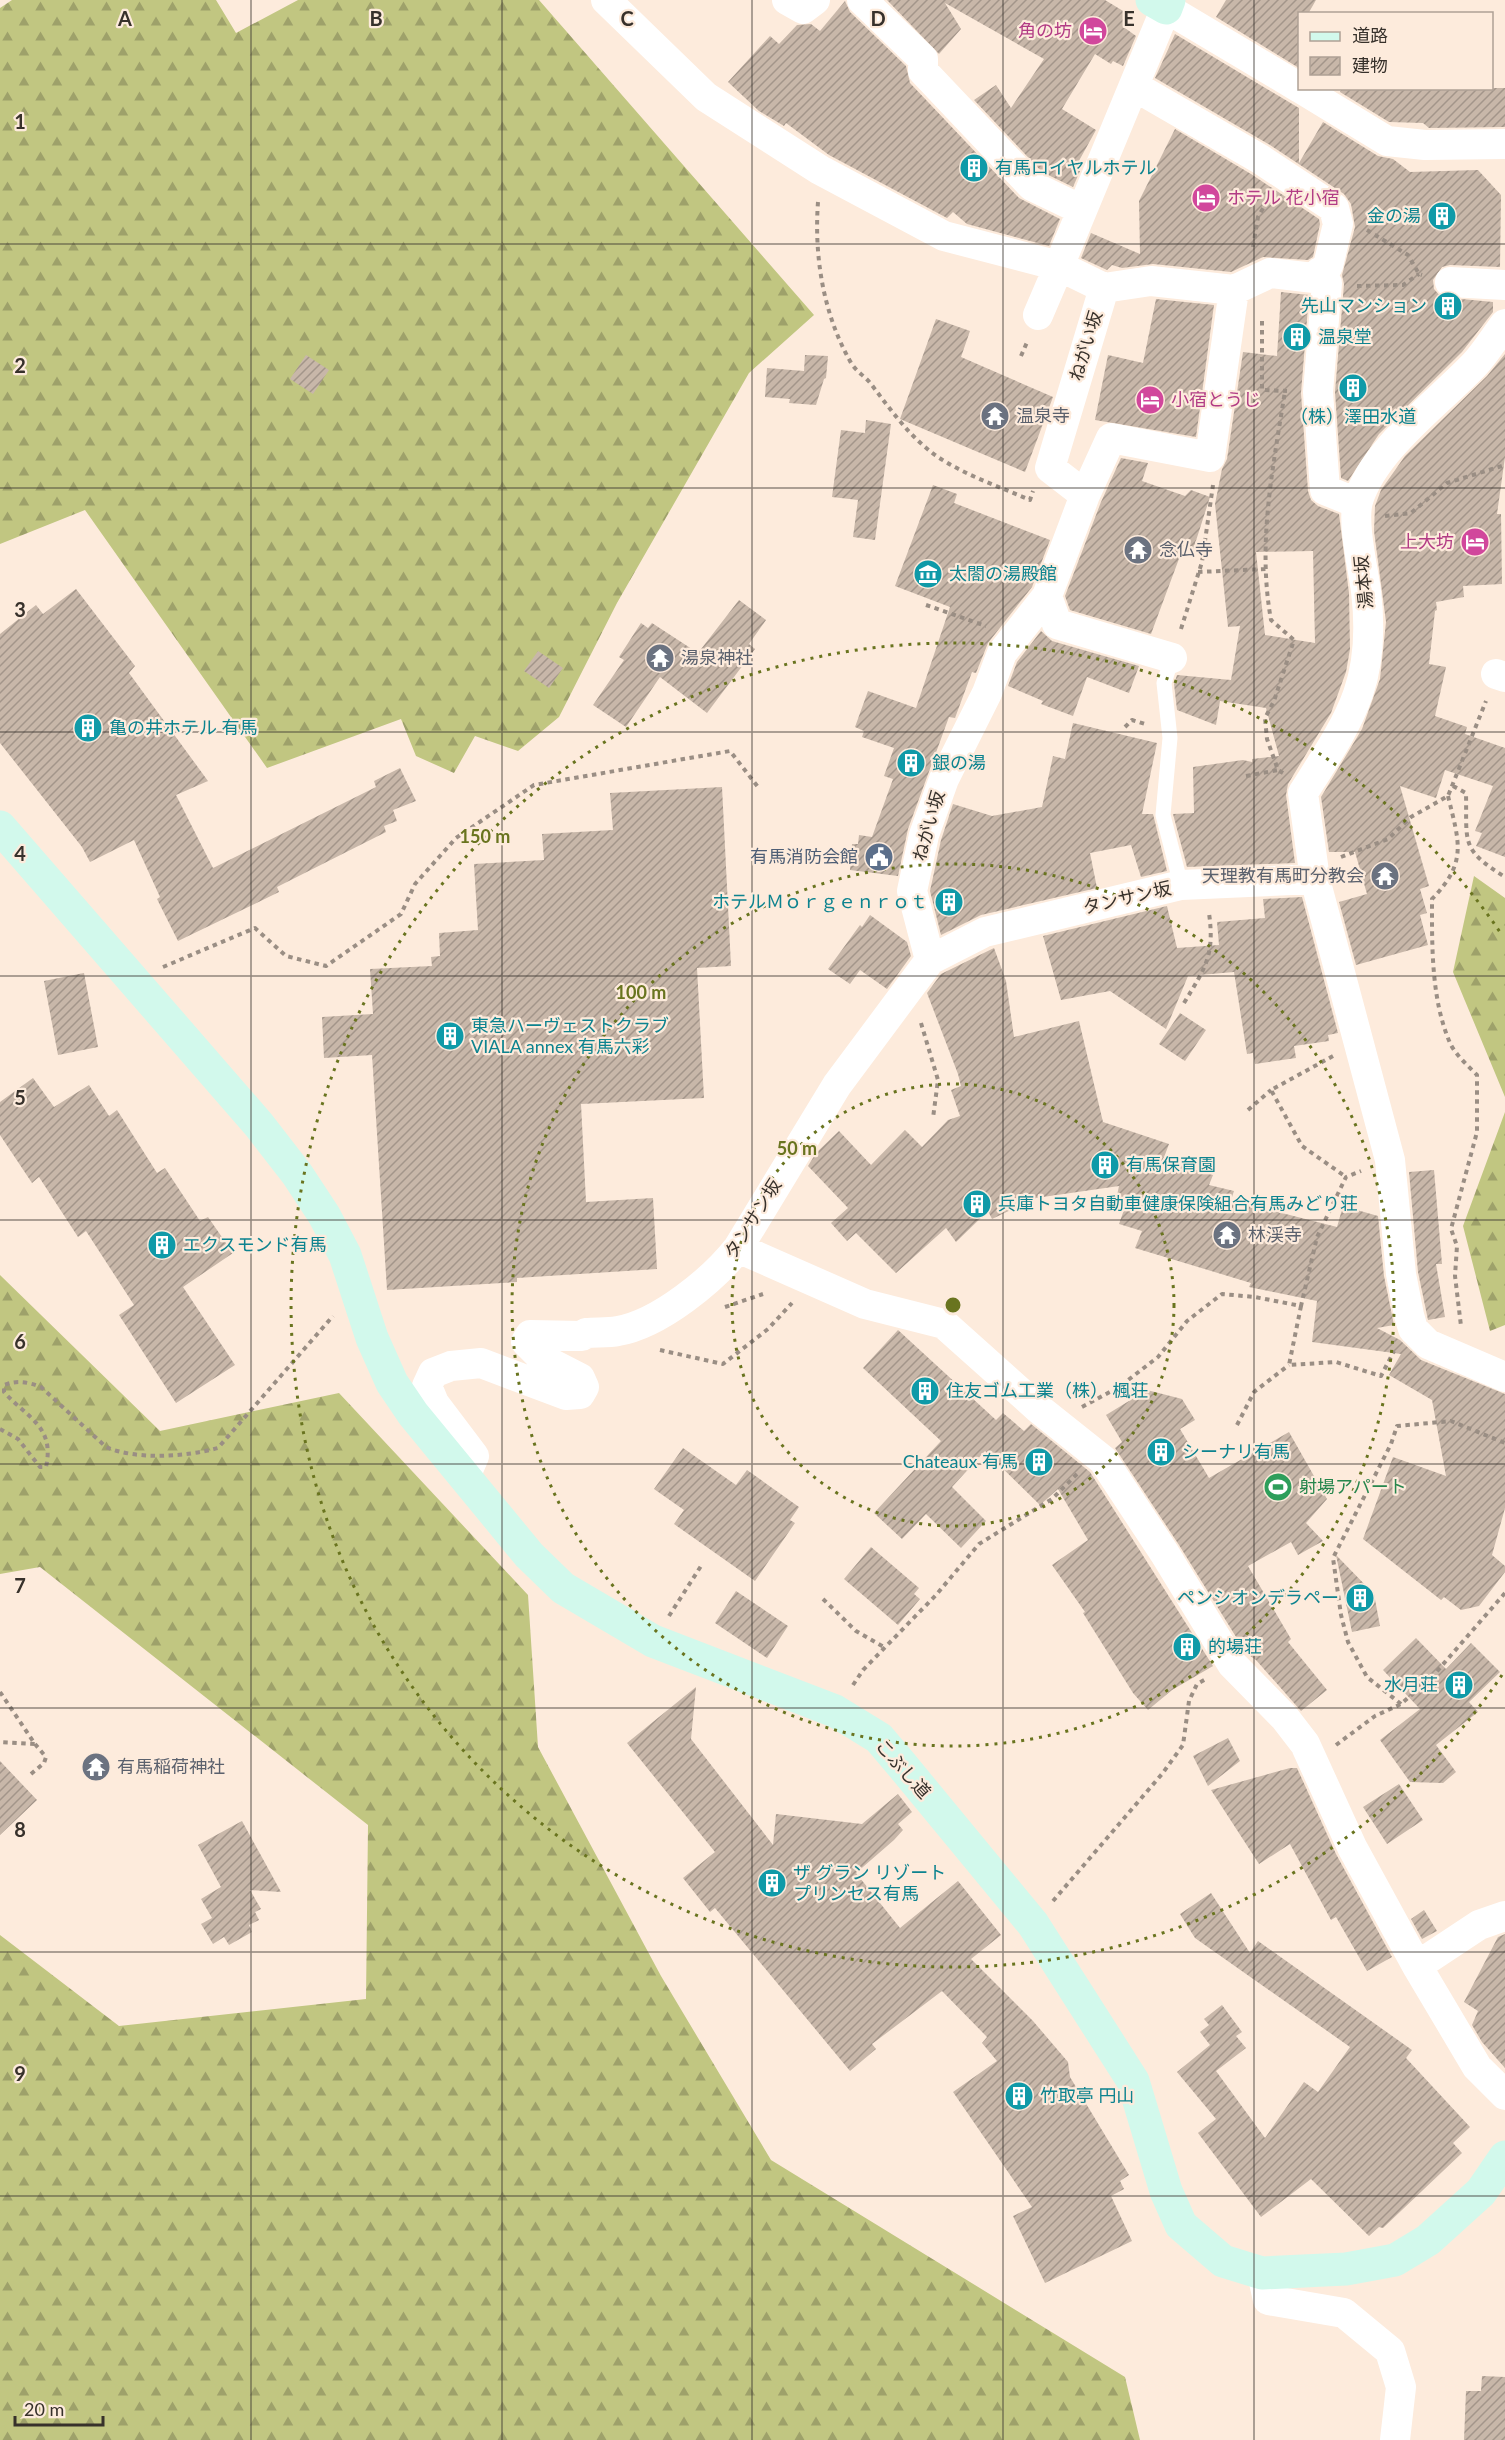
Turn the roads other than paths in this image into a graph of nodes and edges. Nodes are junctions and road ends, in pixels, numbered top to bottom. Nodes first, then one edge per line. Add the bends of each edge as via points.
1 (606, 0) edge
2 (787, 0) edge
3 (815, 0) edge
4 (862, 0) edge
5 (1162, 3) edge
6 (1134, 86) junction
7 (1298, 87) edge
8 (1303, 90) edge
9 (1505, 144) edge
10 (1082, 210) junction
11 (1059, 266) junction
12 (1324, 278) junction
13 (1450, 282) dead end
14 (1505, 285) edge
15 (1104, 288) junction
16 (1234, 291) junction
17 (1038, 315) dead end
18 (1505, 324) edge
19 (1085, 495) junction
20 (1358, 510) junction
21 (1047, 596) junction
22 (1172, 658) joint
23 (0, 827) edge
24 (1314, 873) junction
25 (1193, 884) junction
26 (930, 960) junction
27 (738, 1248) junction
28 (1493, 1371) edge
29 (465, 1477) junction
30 (1505, 1916) edge
31 (1417, 1966) junction
32 (1505, 2095) edge
33 (1505, 2157) edge
34 (1262, 2273) junction
35 (1395, 2440) edge

1 - 11 street, ねがい坂 via 706,97 820,170 944,236
2 - 3 street via 803,9
4 - 10 street via 923,59 923,71 1032,186
5 - 6 street
5 - 7 street
6 - 10 street
6 - 12 street via 1334,208 1338,225
8 - 9 street via 1387,141 1425,145
10 - 11 street
11 - 15 street, ねがい坂
11 - 17 street
12 - 16 street via 1270,273
12 - 20 street via 1318,392 1325,490
13 - 14 street
15 - 16 street via 1151,281
15 - 19 street, ねがい坂 via 1050,468
16 - 19 street, ねがい坂 via 1210,457 1111,438
18 - 20 street, 湯本坂 via 1475,363 1369,474
19 - 21 street, ねがい坂
20 - 24 street, 湯本坂 via 1369,635 1364,681 1348,723 1303,793
21 - 22 street via 1057,624
21 - 26 street, ねがい坂 via 1002,654 944,778 924,835 912,891
22 - 25 lane via 1164,683 1170,738 1163,815
23 - 29 street, こぶし道 via 297,1174 345,1255 372,1338 392,1383
24 - 25 street, タンサン坂
24 - 28 street via 1390,1160 1401,1274 1413,1329 1428,1344
25 - 26 street, タンサン坂 via 985,932
26 - 27 street, タンサン坂 via 837,1085
27 - 29 street, タンサン坂 via 708,1282 681,1301 629,1327 582,1336 530,1335 526,1342 543,1359 579,1378 584,1387 580,1394 566,1395 481,1363 451,1366 432,1373 427,1386 434,1403 474,1456
27 - 31 street via 866,1304 944,1324 1103,1460 1166,1554 1232,1664 1305,1744 1367,1876
29 - 34 street, こぶし道 via 529,1556 563,1588 652,1641 835,1711 906,1760 1033,1924 1133,2081 1166,2191 1181,2225 1223,2261
30 - 31 street via 1479,1925
31 - 32 street via 1472,2059
33 - 34 street, こぶし道 via 1481,2192 1428,2241 1395,2260 1346,2269
34 - 35 street via 1268,2300 1344,2313 1390,2351 1401,2387

